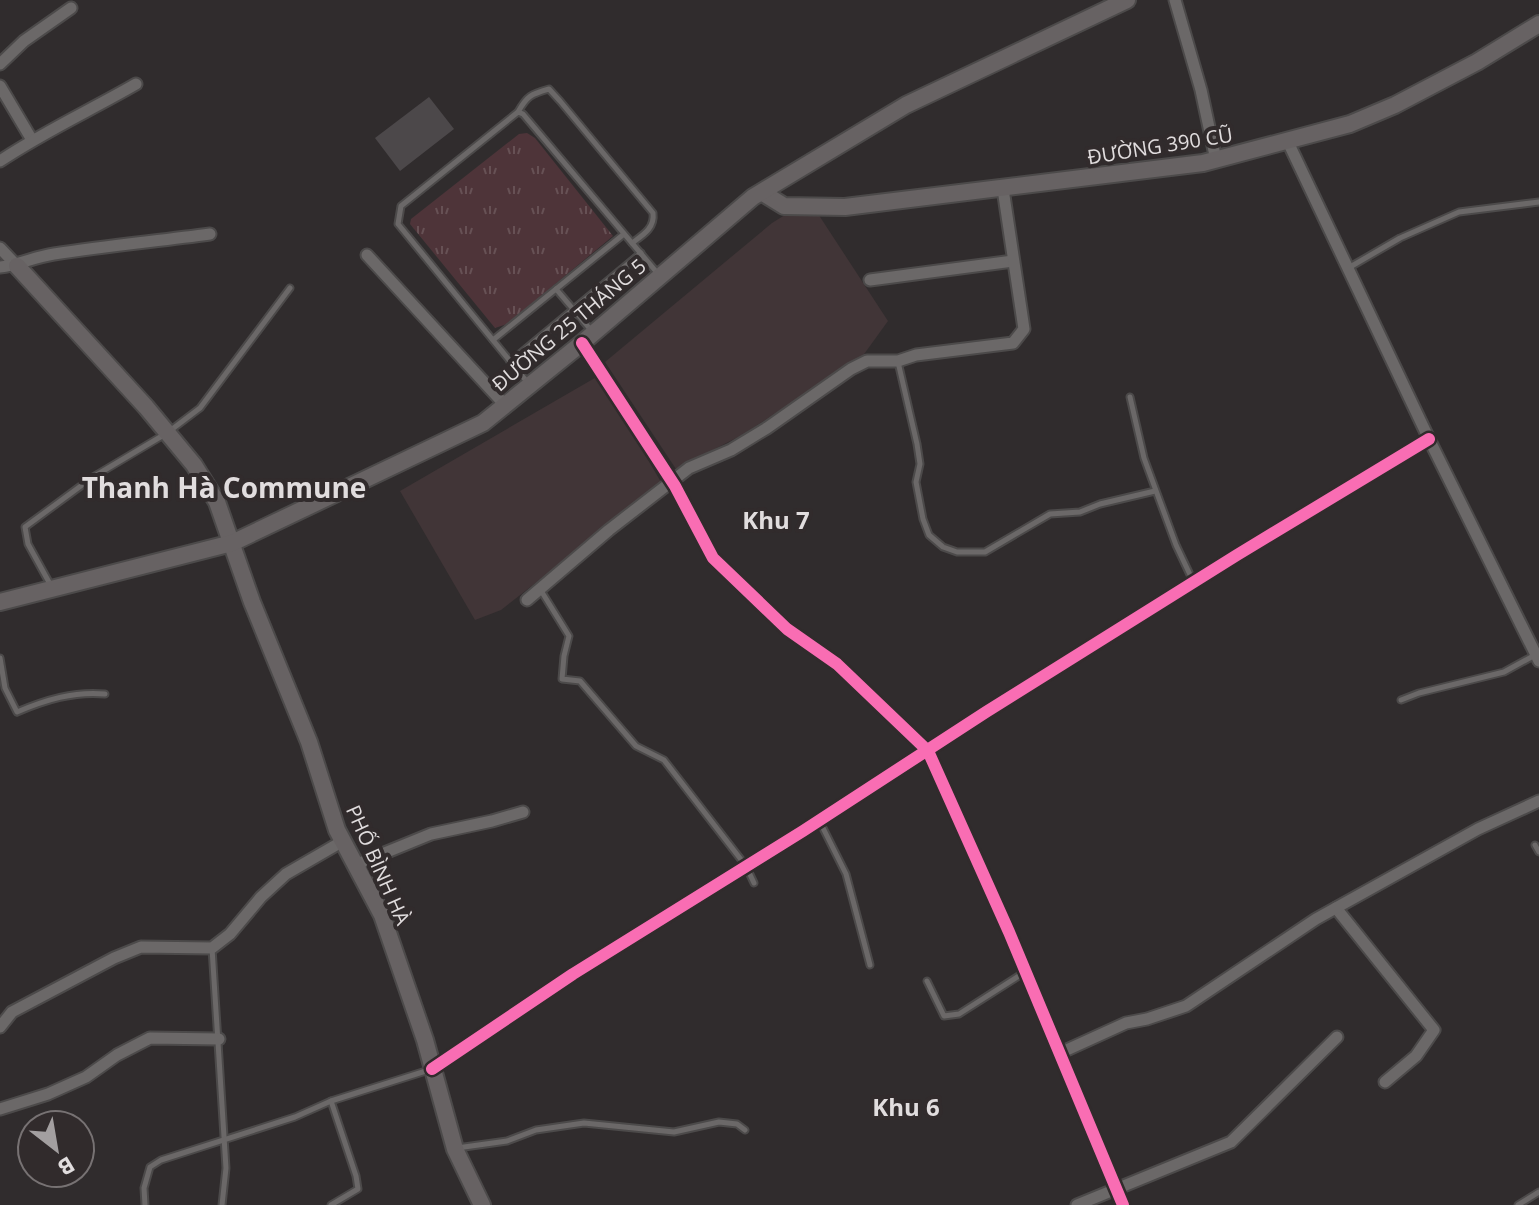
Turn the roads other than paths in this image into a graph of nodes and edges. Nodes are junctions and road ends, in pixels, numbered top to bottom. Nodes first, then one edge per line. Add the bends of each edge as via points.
1 (1127, 0) edge
2 (1175, 0) edge
3 (71, 8) dead end
4 (1539, 24) edge
5 (0, 64) edge
6 (136, 84) dead end
7 (0, 86) edge
8 (518, 112) junction
9 (32, 140) junction
10 (1288, 142) junction
11 (1216, 160) junction
12 (0, 161) edge
13 (1003, 189) junction
14 (763, 193) junction
15 (1539, 202) edge
16 (210, 234) dead end
17 (624, 234) junction
18 (632, 243) junction
19 (0, 248) edge
20 (641, 253) junction
21 (367, 255) dead end
22 (1013, 261) junction
23 (8, 266) edge
24 (1348, 269) junction
25 (660, 276) junction
26 (870, 280) dead end
27 (290, 288) dead end
28 (556, 289) junction
29 (573, 309) junction
30 (588, 338) junction
31 (493, 340) junction
32 (898, 361) junction
33 (510, 362) junction
34 (530, 385) junction
35 (1130, 397) dead end
36 (505, 405) junction
37 (167, 433) junction
38 (1429, 439) junction
39 (672, 481) junction
40 (1155, 491) junction
41 (232, 543) junction
42 (1193, 582) junction
43 (52, 589) junction
44 (540, 589) junction
45 (527, 600) dead end
46 (0, 602) edge
47 (0, 658) edge
48 (1538, 658) edge
49 (1, 676) edge
50 (105, 694) dead end
51 (1401, 700) dead end
52 (928, 751) junction
53 (1539, 801) edge
54 (523, 812) dead end
55 (819, 820) junction
56 (343, 841) junction
57 (1535, 845) dead end
58 (1539, 852) edge
59 (355, 865) junction
60 (746, 866) junction
61 (754, 883) dead end
62 (1336, 908) junction
63 (212, 948) junction
64 (870, 965) dead end
65 (1026, 972) junction
66 (927, 981) dead end
67 (0, 1027) edge
68 (1337, 1037) dead end
69 (219, 1039) junction
70 (1060, 1053) junction
71 (432, 1069) junction
72 (1385, 1082) dead end
73 (331, 1101) junction
74 (0, 1109) edge
75 (745, 1130) dead end
76 (222, 1138) junction
77 (455, 1149) junction
78 (1117, 1191) junction
79 (1539, 1192) edge
80 (145, 1205) edge
81 (222, 1205) edge
82 (331, 1205) edge
83 (482, 1205) edge
84 (1077, 1205) edge
85 (1123, 1205) edge
86 (1518, 1205) edge

1 - 14 main road, ĐƯỜNG 25 THÁNG 5 via 906,105
2 - 11 street
3 - 5 street
4 - 10 main road, ĐƯỜNG 390 CŨ via 1395,105
6 - 9 street
7 - 9 street
8 - 17 lane
8 - 18 lane via 526,97 549,89 560,101 653,213 649,230
8 - 31 lane via 401,206 398,224
9 - 12 street
10 - 11 main road, ĐƯỜNG 390 CŨ
10 - 24 street
11 - 13 main road, ĐƯỜNG 390 CŨ
13 - 14 main road, ĐƯỜNG 390 CŨ via 805,208 784,206
13 - 22 street
14 - 25 main road, ĐƯỜNG 25 THÁNG 5 via 744,203
15 - 24 lane via 1459,212
16 - 23 street via 55,254
17 - 18 lane
17 - 28 lane
18 - 20 lane
19 - 23 street
20 - 25 lane
20 - 29 lane
21 - 36 street
22 - 26 street
22 - 32 street via 1024,329 1013,343
23 - 37 main road, PHỐ BÌNH HÀ via 64,315
24 - 38 street
25 - 30 main road, ĐƯỜNG 25 THÁNG 5
27 - 37 lane via 200,408
28 - 29 lane
28 - 31 lane
29 - 30 lane
29 - 33 lane
30 - 34 main road, ĐƯỜNG 25 THÁNG 5
30 - 39 street
31 - 33 lane
32 - 39 street via 859,365 767,428
32 - 40 lane via 917,444 916,482 923,519 929,535 943,547 985,552 1050,514 1080,512
33 - 34 lane
34 - 36 main road, ĐƯỜNG 25 THÁNG 5
35 - 40 lane
36 - 41 main road, ĐƯỜNG 25 THÁNG 5 via 483,423
37 - 41 main road, PHỐ BÌNH HÀ via 207,482
37 - 43 lane via 93,477 25,527 28,544
38 - 42 street
38 - 48 street
39 - 44 street
39 - 52 street via 721,567 787,629 837,664
40 - 42 lane
41 - 43 main road, ĐƯỜNG 25 THÁNG 5
41 - 56 main road, PHỐ BÌNH HÀ
42 - 52 street
43 - 46 main road, ĐƯỜNG 25 THÁNG 5
44 - 45 street
44 - 60 lane via 569,636 562,679 580,681 636,746 664,760
47 - 49 lane
48 - 51 lane
49 - 50 lane via 17,712 85,692
52 - 55 street
52 - 65 street
53 - 62 street
54 - 59 street via 431,834
55 - 60 street
55 - 64 lane via 846,874
56 - 59 main road, PHỐ BÌNH HÀ
56 - 63 street via 286,874
57 - 58 lane
59 - 71 main road, PHỐ BÌNH HÀ via 382,915
60 - 61 lane
60 - 71 street
62 - 70 street via 1186,1006 1126,1023
62 - 72 street via 1434,1030 1416,1056
63 - 67 street via 141,947 12,1012
63 - 69 lane
65 - 66 lane via 959,1014 944,1016
65 - 70 street
68 - 78 street via 1231,1142
69 - 74 street via 150,1038 86,1077
69 - 76 lane
70 - 78 street
71 - 73 lane
71 - 77 main road, PHỐ BÌNH HÀ
73 - 76 lane
73 - 82 lane via 358,1189
75 - 77 lane via 719,1122 674,1132 584,1123
76 - 80 lane via 150,1167
76 - 81 lane
77 - 83 main road, PHỐ BÌNH HÀ
78 - 84 street
78 - 85 street
79 - 86 lane

